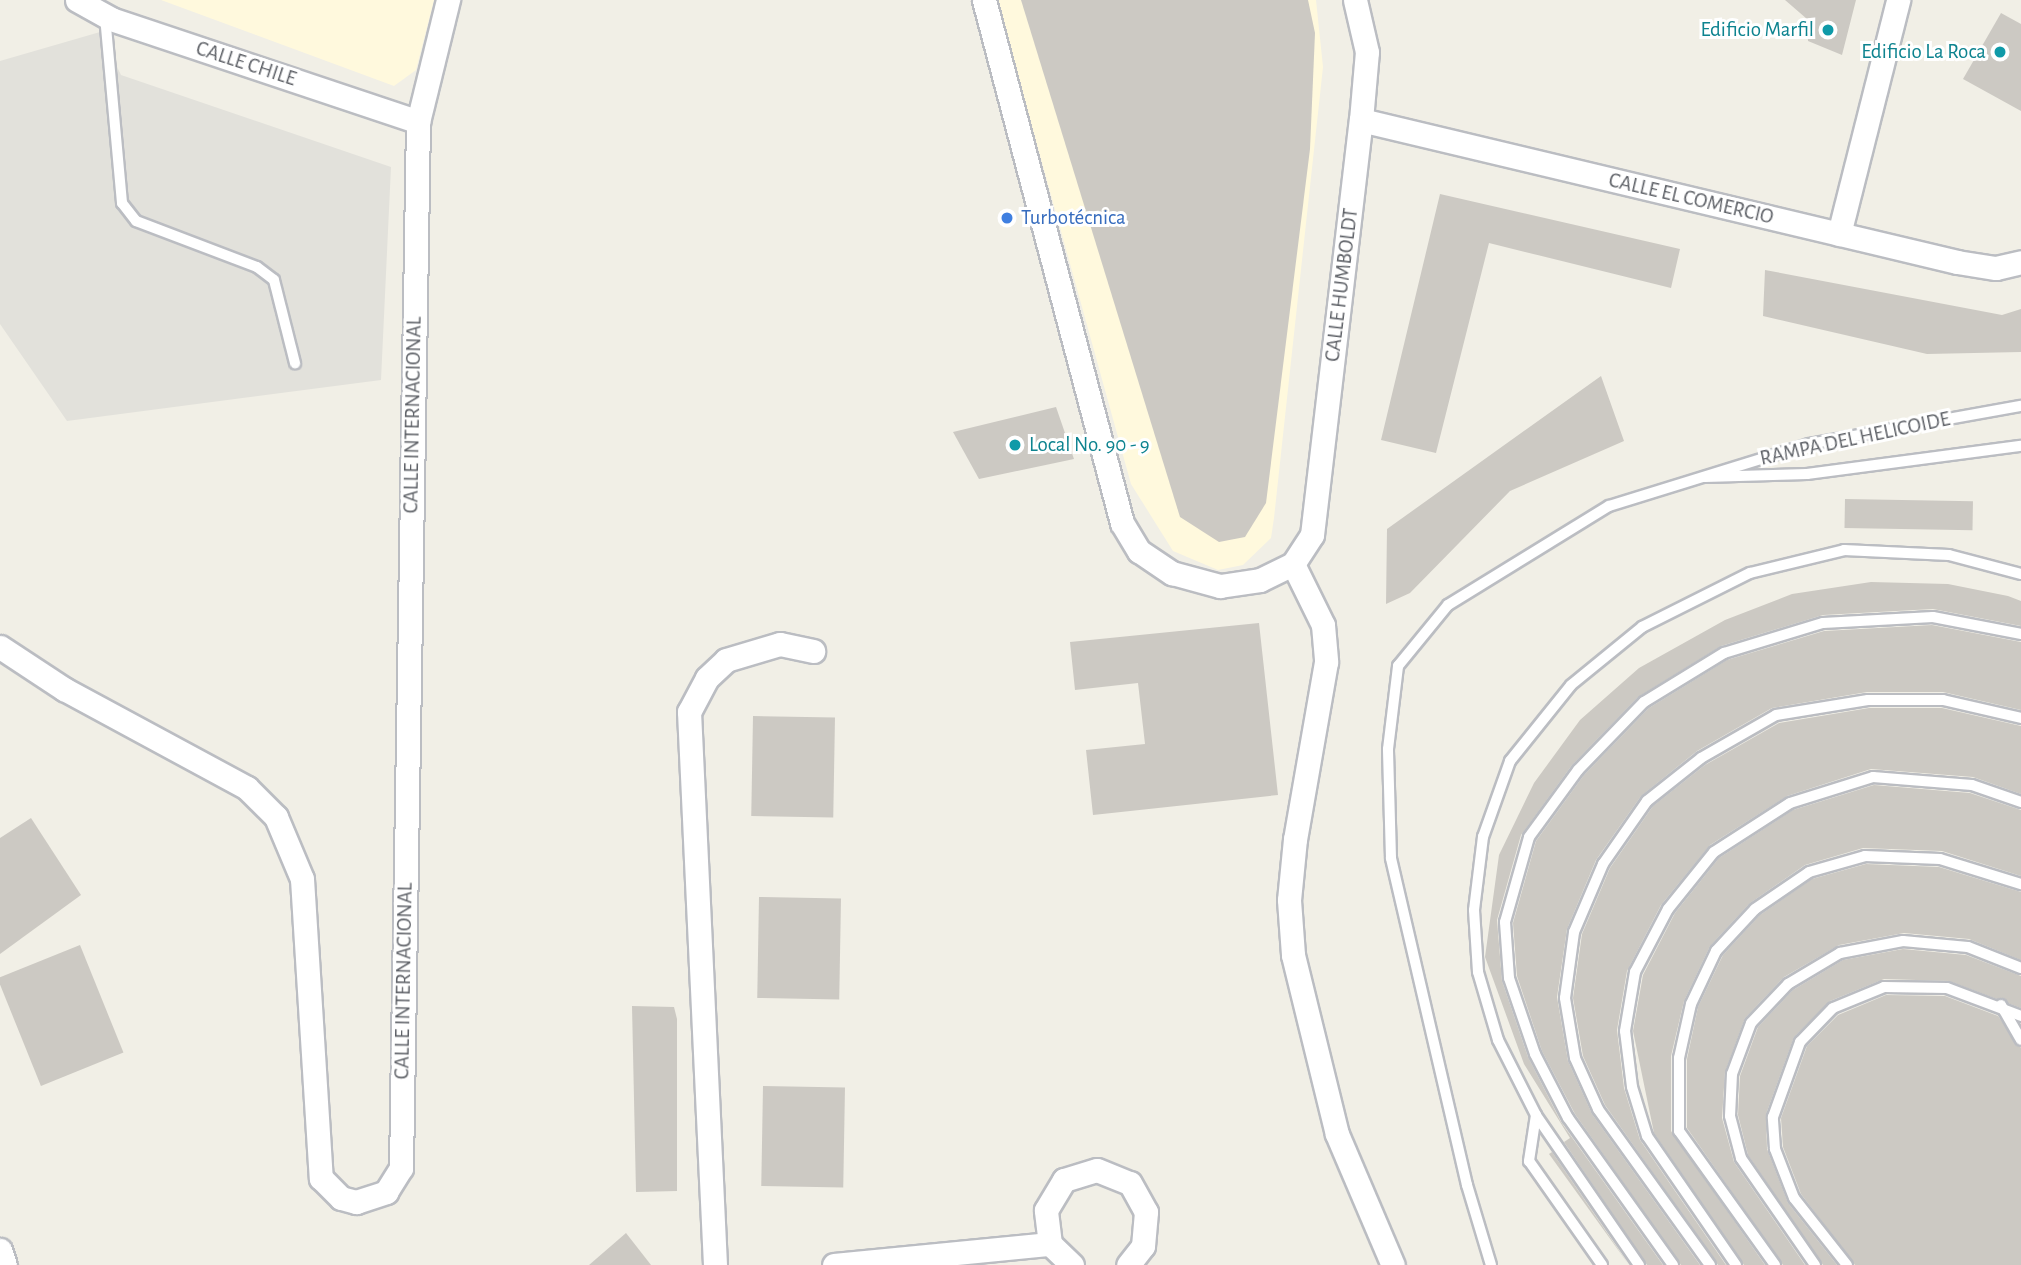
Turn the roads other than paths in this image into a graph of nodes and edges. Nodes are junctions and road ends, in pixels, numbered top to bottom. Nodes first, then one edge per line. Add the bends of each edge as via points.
1 (77, 0) edge
2 (448, 0) edge
3 (984, 0) edge
4 (1355, 0) edge
5 (1898, 0) edge
6 (105, 16) junction
7 (1361, 120) junction
8 (418, 122) junction
9 (1839, 234) junction
10 (2021, 262) edge
11 (295, 363) dead end
12 (2021, 406) edge
13 (2021, 446) edge
14 (1689, 477) junction
15 (1293, 564) junction
16 (2021, 574) edge
17 (2021, 634) edge
18 (0, 647) edge
19 (813, 651) dead end
20 (2021, 718) edge
21 (2021, 802) edge
22 (2021, 884) edge
23 (2021, 968) edge
24 (2001, 1005) junction
25 (2021, 1016) edge
26 (2021, 1040) edge
27 (1536, 1115) junction
28 (1050, 1244) junction
29 (0, 1251) edge
30 (5, 1265) edge
31 (715, 1265) edge
32 (834, 1265) edge
33 (1072, 1265) edge
34 (1129, 1265) edge
35 (1393, 1265) edge
36 (1491, 1265) edge
37 (1602, 1265) edge
38 (1639, 1265) edge
39 (1673, 1265) edge
40 (1710, 1265) edge
41 (1736, 1265) edge
42 (1775, 1265) edge
43 (1815, 1265) edge
44 (1847, 1265) edge

1 - 6 street, CALLE CHILE
2 - 8 street, CALLE INTERNACIONAL
3 - 15 street via 1122,523 1139,551 1172,573 1220,586 1260,580
4 - 7 street, CALLE HUMBOLDT via 1367,52
5 - 9 street
6 - 8 street, CALLE CHILE
6 - 11 lane via 122,203 136,221 257,267 274,280
7 - 9 street, CALLE EL COMERCIO
7 - 15 street, CALLE HUMBOLDT via 1312,535
8 - 18 street, CALLE INTERNACIONAL via 401,1168 386,1192 356,1202 341,1198 321,1178 302,879 276,817 247,788 64,689
9 - 10 street, CALLE EL COMERCIO via 1996,268
12 - 14 lane, RAMPA DEL HELICOIDE via 1809,444
13 - 14 lane, RAMPA DEL HELICOIDE via 1807,474
14 - 36 lane via 1608,506 1533,549 1448,605 1398,666 1388,749 1391,858 1467,1185
15 - 35 street via 1323,625 1326,662 1295,839 1289,900 1293,955 1337,1134
16 - 27 lane via 1949,555 1844,550 1790,563 1750,573 1642,627 1571,685 1510,761 1483,837 1474,910 1478,972 1498,1041
17 - 39 lane via 1933,617 1823,623 1724,653 1644,702 1578,770 1529,837 1506,922 1508,978 1535,1054 1568,1118
19 - 31 street via 780,644 726,660 707,678 689,712
20 - 40 lane via 1942,700 1868,700 1776,715 1701,758 1647,801 1602,864 1574,932 1565,998 1575,1058 1598,1109
21 - 41 lane via 1972,785 1873,777 1790,803 1714,852 1668,909 1635,972 1625,1031 1632,1087 1647,1136
22 - 42 lane via 1940,859 1865,856 1809,872 1755,909 1716,951 1691,1004 1679,1058 1679,1131
23 - 43 lane via 1968,947 1903,941 1840,953 1788,984 1751,1023 1732,1074 1730,1116 1738,1148 1766,1202
24 - 25 lane
24 - 26 lane
24 - 44 lane via 1947,988 1884,987 1833,1008 1800,1042 1773,1117 1775,1149 1794,1198
27 - 37 lane via 1529,1161
27 - 38 lane
28 - 32 street
28 - 33 street
28 - 34 street via 1045,1227 1052,1194 1080,1172 1115,1173 1130,1183 1146,1212 1143,1246
29 - 30 street

